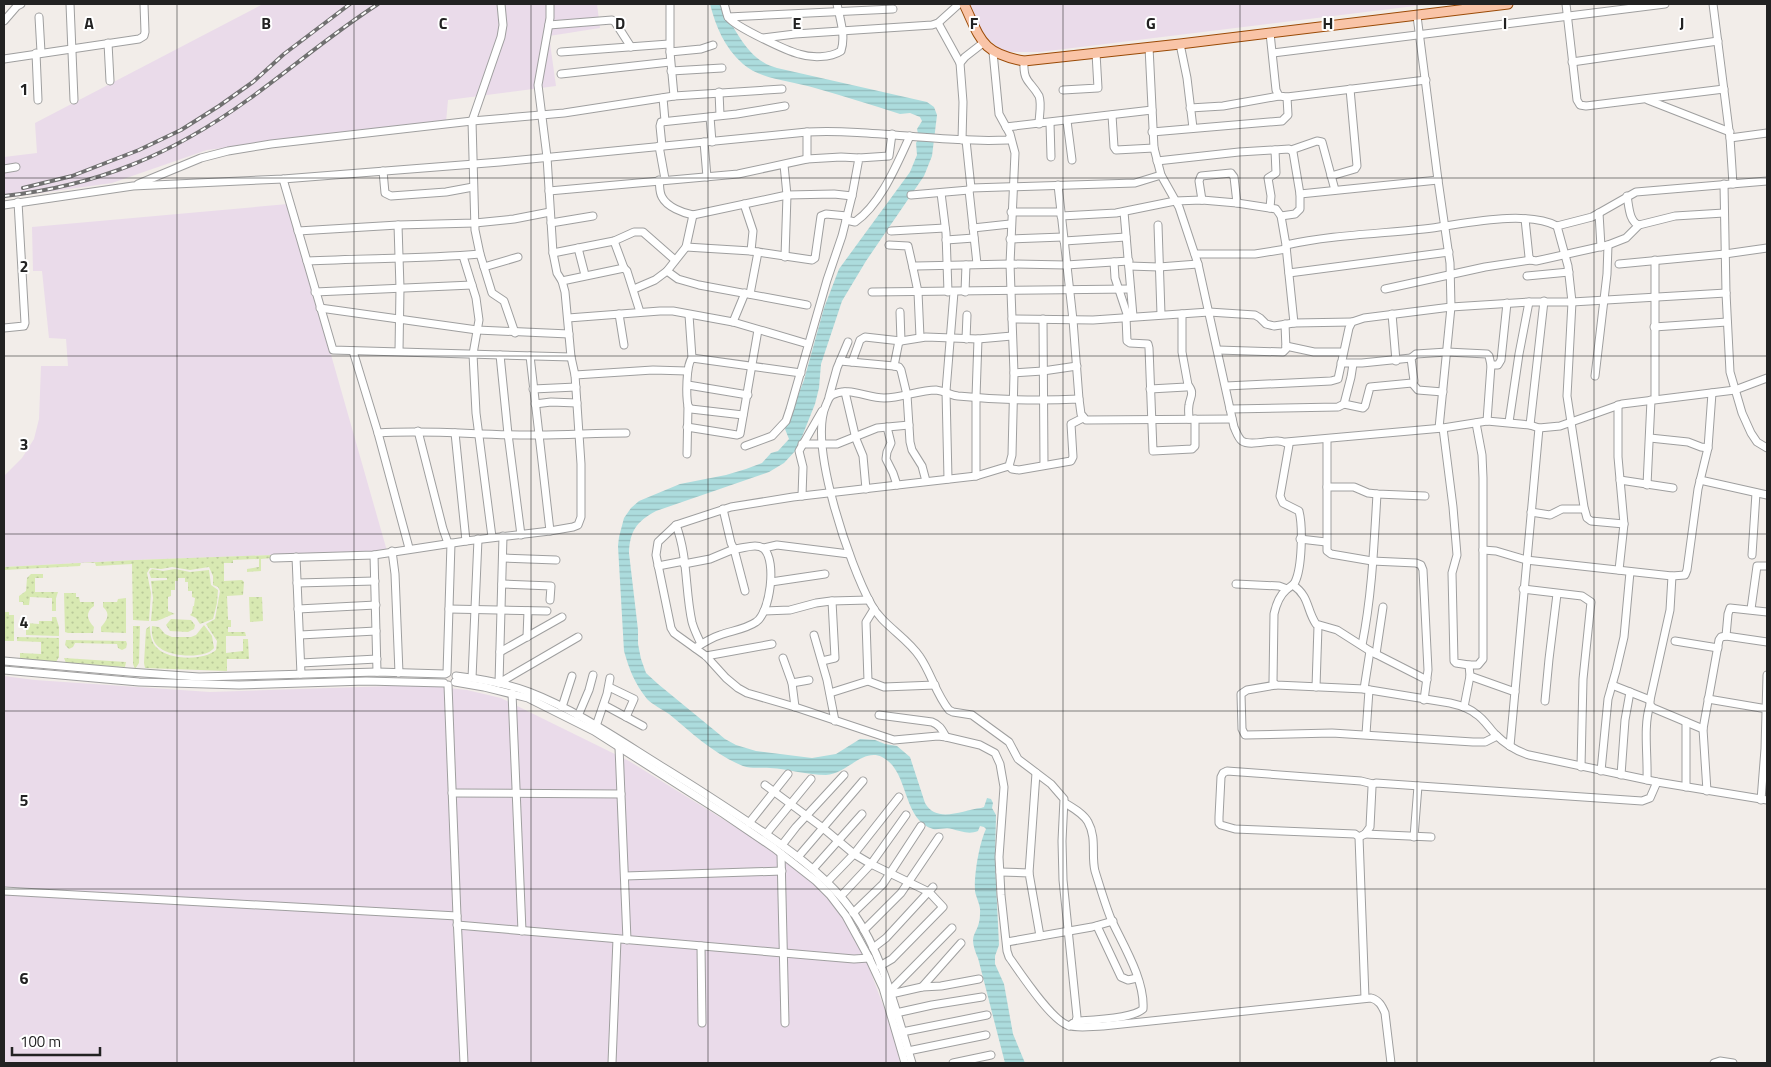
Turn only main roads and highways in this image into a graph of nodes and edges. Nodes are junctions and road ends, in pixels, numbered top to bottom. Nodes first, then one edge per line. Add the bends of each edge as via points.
1 (964, 4) edge
2 (1508, 4) edge

1 - 2 main road via 983,43 1002,56 1024,61

